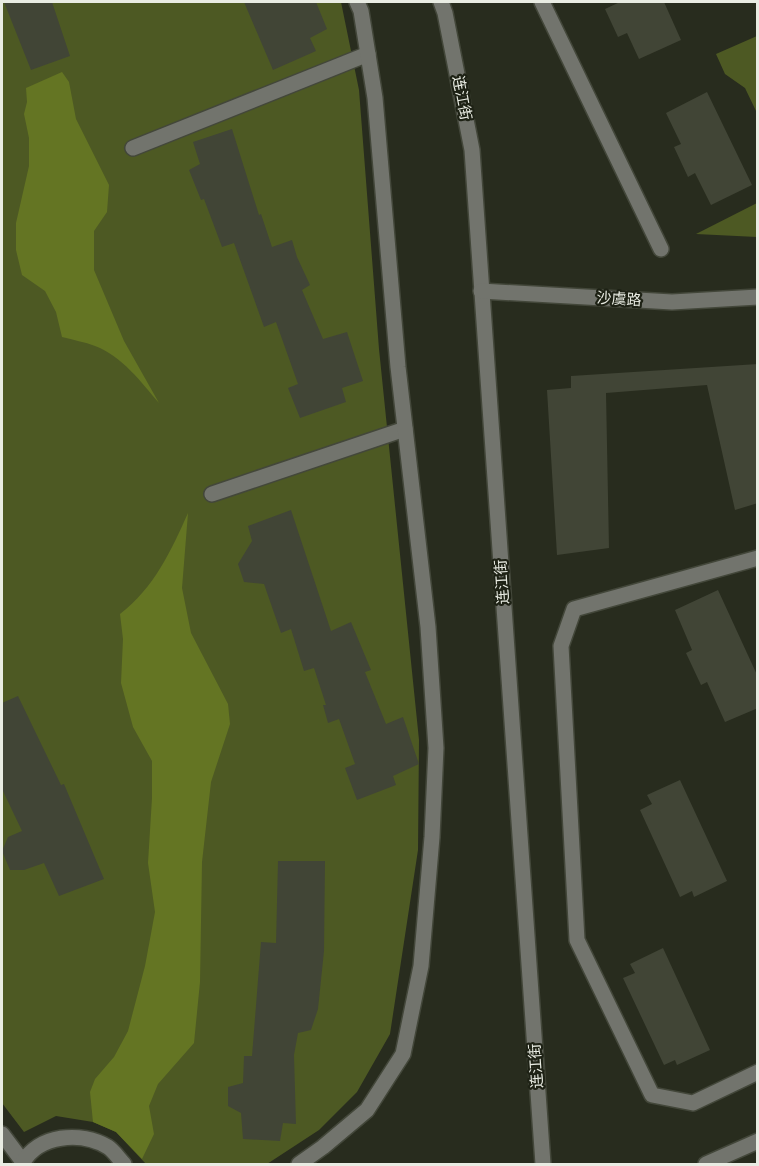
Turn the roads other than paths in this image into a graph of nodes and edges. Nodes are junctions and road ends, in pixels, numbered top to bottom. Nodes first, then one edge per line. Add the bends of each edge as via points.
1 (357, 2) edge
2 (441, 2) edge
3 (542, 2) edge
4 (368, 54) junction
5 (133, 148) dead end
6 (661, 249) dead end
7 (481, 291) junction
8 (758, 297) edge
9 (405, 429) junction
10 (212, 494) dead end
11 (758, 558) edge
12 (758, 1072) edge
13 (2, 1134) edge
14 (758, 1141) edge
15 (23, 1163) edge
16 (124, 1164) edge
17 (298, 1164) edge
18 (543, 1164) edge
19 (706, 1164) edge

1 - 4 street
2 - 7 street, 连江街 via 472,150
3 - 6 street
4 - 5 street
4 - 9 street
7 - 8 street, 沙虞路 via 672,302
7 - 18 street, 连江街
9 - 10 street
9 - 17 street via 428,627 436,748 421,966 403,1054 367,1110
11 - 12 street via 574,609 561,646 577,940 652,1095 693,1103
13 - 15 street
14 - 19 street
15 - 16 street via 34,1149 54,1139 84,1137 110,1148

